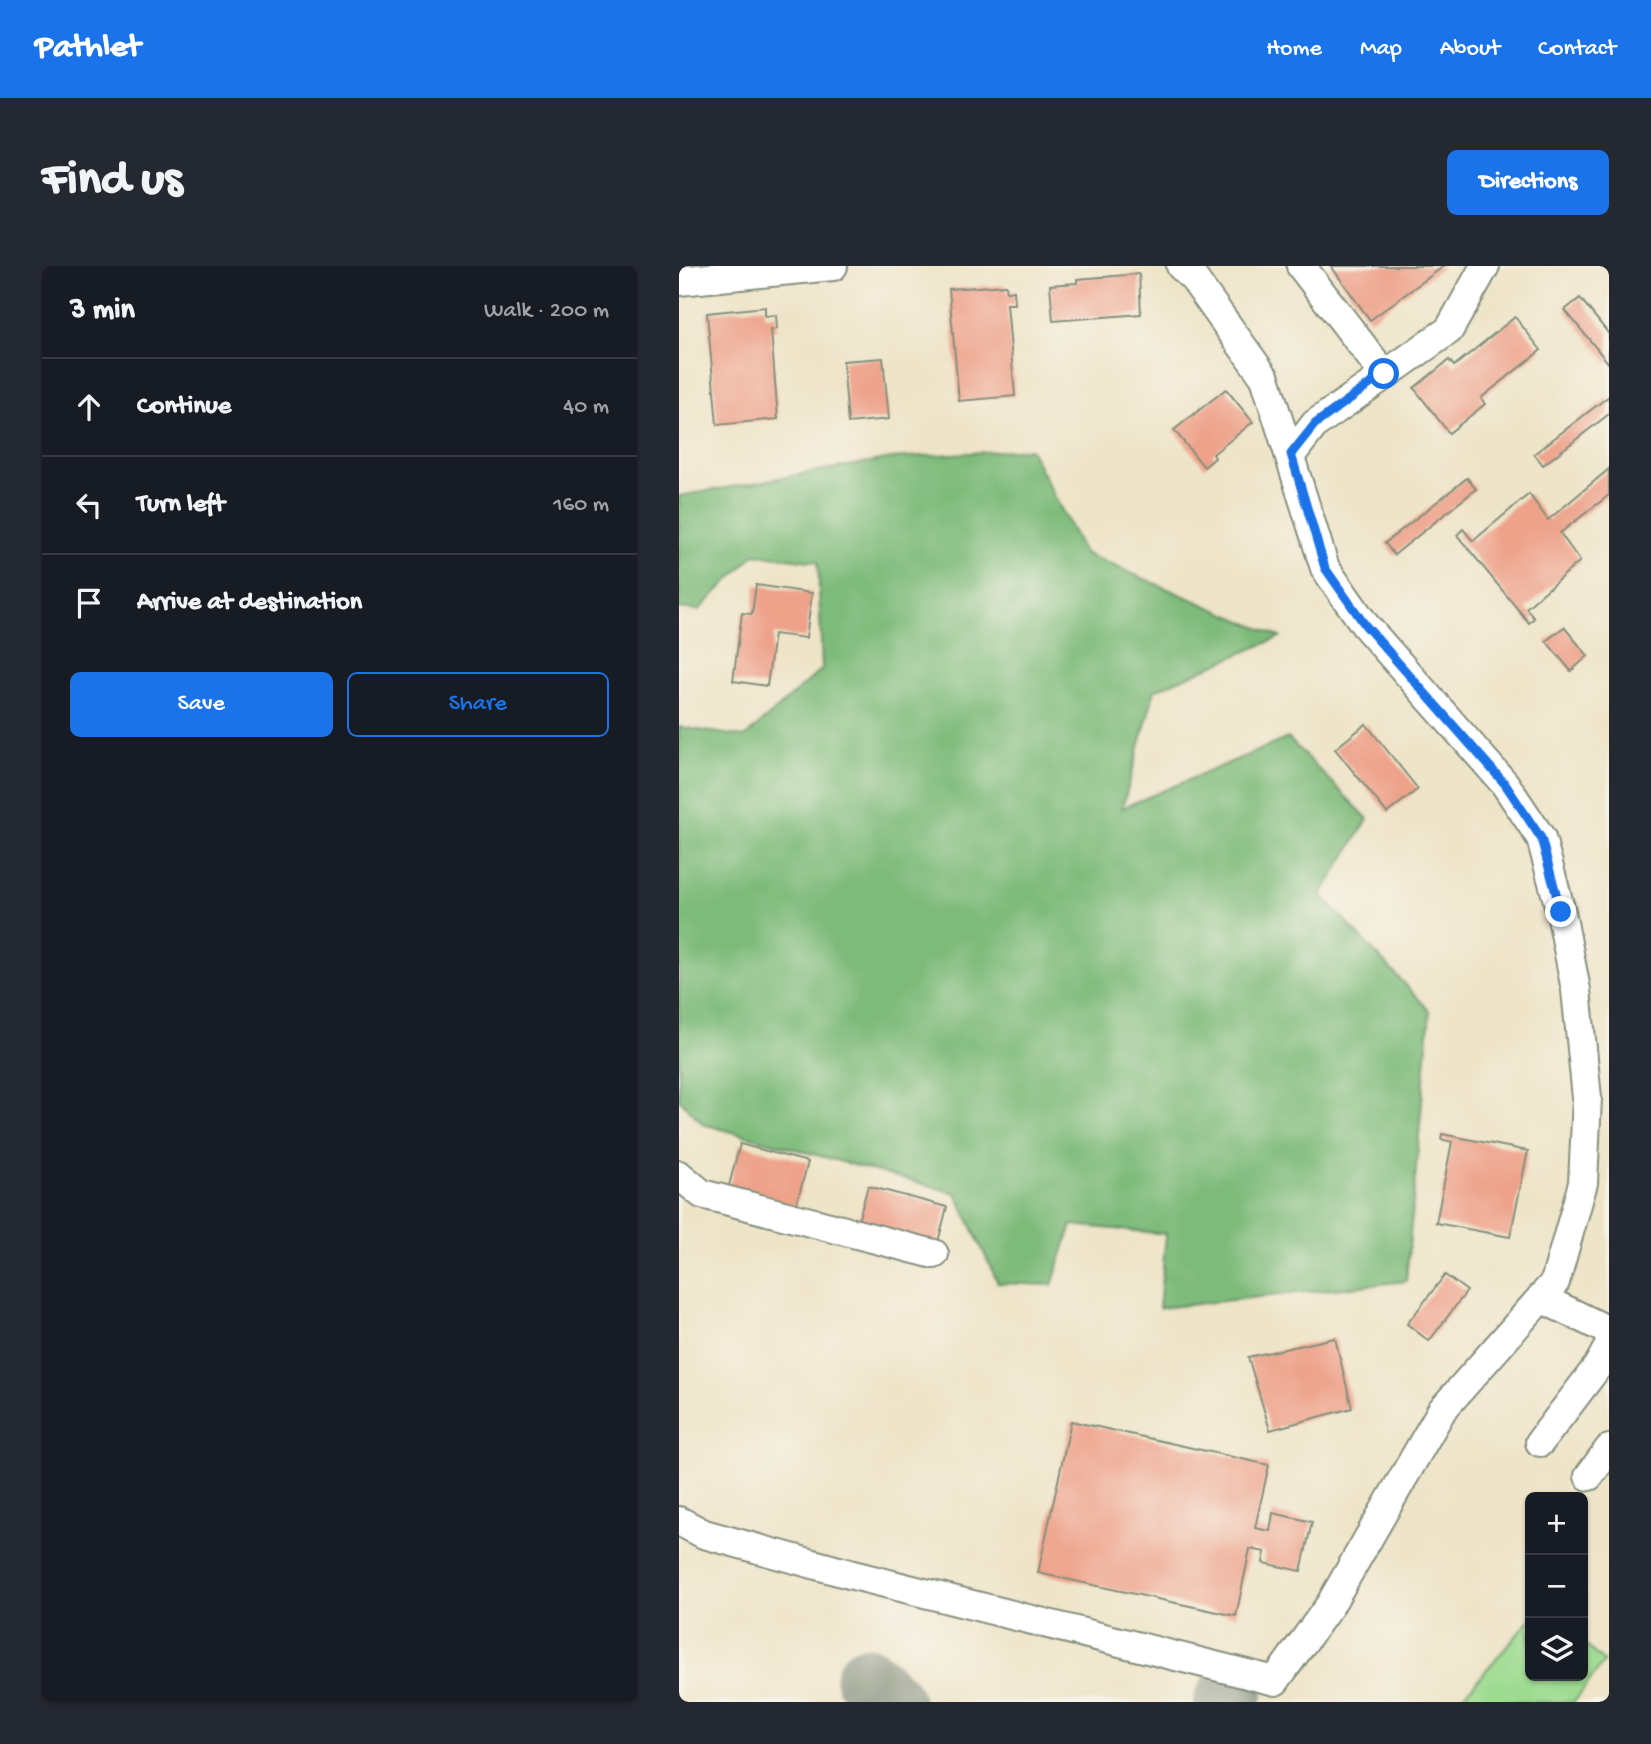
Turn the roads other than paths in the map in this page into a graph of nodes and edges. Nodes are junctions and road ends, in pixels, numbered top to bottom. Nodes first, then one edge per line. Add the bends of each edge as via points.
1 (833, 266) edge
2 (1181, 266) edge
3 (1301, 266) edge
4 (1485, 266) edge
5 (679, 281) edge
6 (1384, 374) junction
7 (1291, 454) junction
8 (679, 1175) edge
9 (934, 1255) dead end
10 (1541, 1298) junction
11 (1609, 1331) edge
12 (1605, 1362) edge
13 (1540, 1442) dead end
14 (1609, 1449) edge
15 (1589, 1476) dead end
16 (679, 1521) edge
17 (1281, 1692) edge

1 - 5 lane
2 - 7 lane via 1265,378
3 - 6 lane
4 - 6 lane via 1449,330
6 - 7 lane via 1315,424
7 - 10 lane via 1325,568 1365,625 1505,784 1541,838 1576,990 1587,1098 1583,1183 1555,1282
8 - 9 lane via 702,1194
10 - 11 lane
10 - 17 lane via 1443,1410
12 - 13 lane
14 - 15 lane
16 - 17 lane via 704,1534

